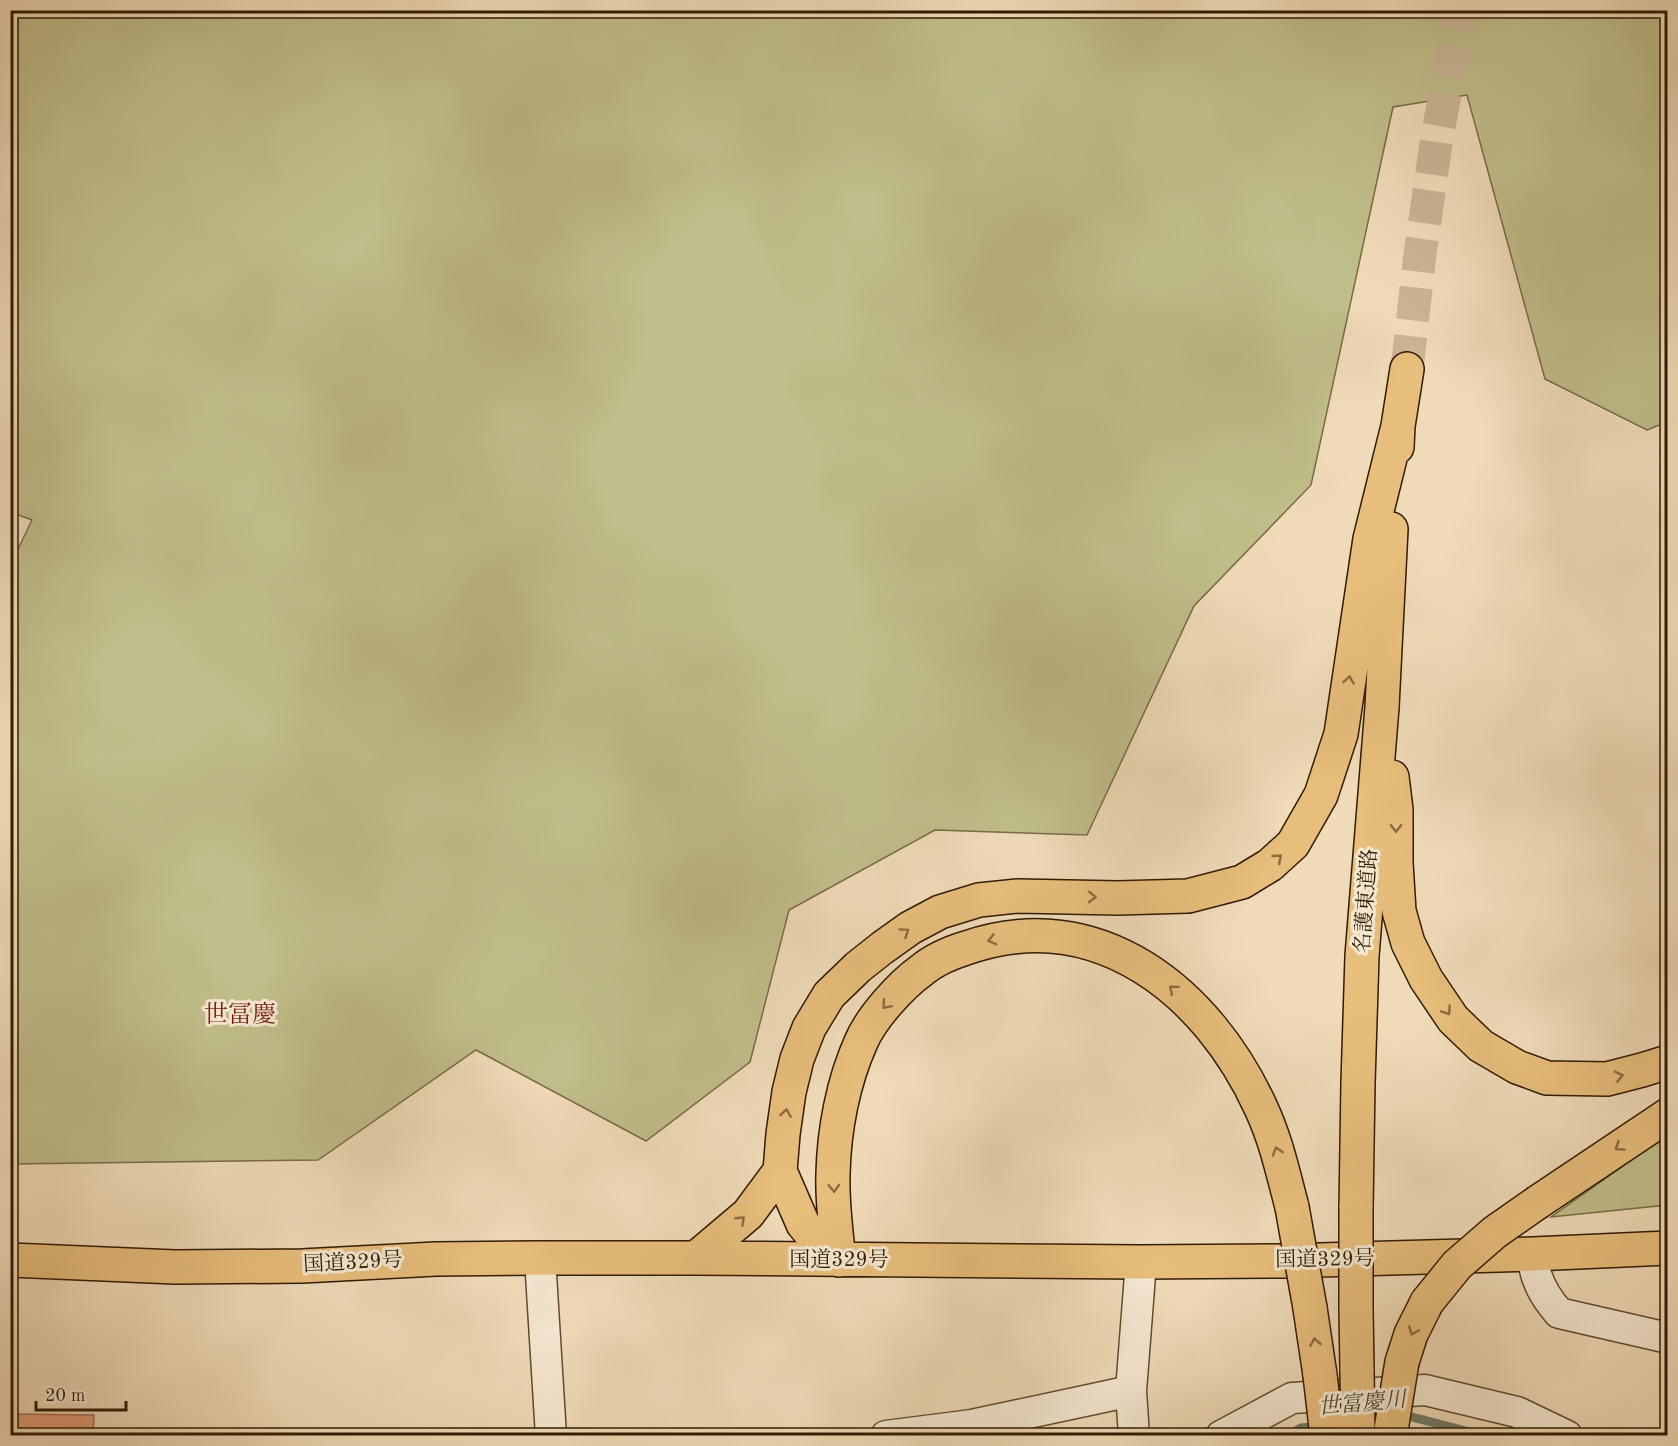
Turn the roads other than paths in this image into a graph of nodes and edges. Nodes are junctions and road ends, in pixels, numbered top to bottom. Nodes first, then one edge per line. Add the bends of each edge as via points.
1 (1407, 369) tunnel mouth
2 (1398, 426) junction
3 (1382, 707) junction
4 (1668, 1062) edge
5 (1668, 1115) edge
6 (780, 1171) junction
7 (1668, 1248) edge
8 (1533, 1254) junction
9 (540, 1258) junction
10 (696, 1258) junction
11 (10, 1260) edge
12 (839, 1260) junction
13 (1141, 1262) junction
14 (1668, 1338) edge
15 (1131, 1391) junction
16 (551, 1436) edge
17 (886, 1436) edge
18 (1134, 1436) edge
19 (1221, 1436) edge
20 (1327, 1436) edge
21 (1358, 1436) edge
22 (1390, 1436) edge
23 (1567, 1436) edge

1 - 2 highway, 名護東道路
2 - 3 highway, 名護東道路
6 -> 2 highway via 789,1092 809,1028 829,995 858,967 910,928 940,912 979,900 1018,896 1188,896 1242,882 1270,865 1293,844 1321,795 1341,734 1370,539
3 -> 4 highway via 1396,810 1399,911 1408,943 1453,1019 1482,1046 1517,1067 1547,1078 1607,1079
3 - 21 highway, 名護東道路, bridge via 1362,956 1356,1208
5 -> 22 highway, bridge via 1495,1232 1457,1265 1427,1302 1411,1334 1402,1362
10 -> 6 highway via 748,1214
6 - 12 highway via 803,1224
7 - 8 highway, 国道329号
8 - 13 highway, 国道329号
8 - 14 street via 1533,1268 1540,1285 1559,1313
9 - 10 highway, 国道329号
9 - 11 highway, 国道329号 via 175,1267
9 - 16 street
10 - 12 highway, 国道329号
12 - 13 highway, 国道329号
20 -> 12 highway, bridge via 1292,1207 1279,1155 1261,1108 1239,1066 1212,1028 1174,988 1124,956 1095,945 1066,937 1035,935 1005,937 947,954 922,969 879,1013 861,1040 840,1106 833,1173
13 - 15 street
15 - 17 street via 972,1425
15 - 18 street
19 - 23 street via 1292,1398 1425,1390 1517,1413

